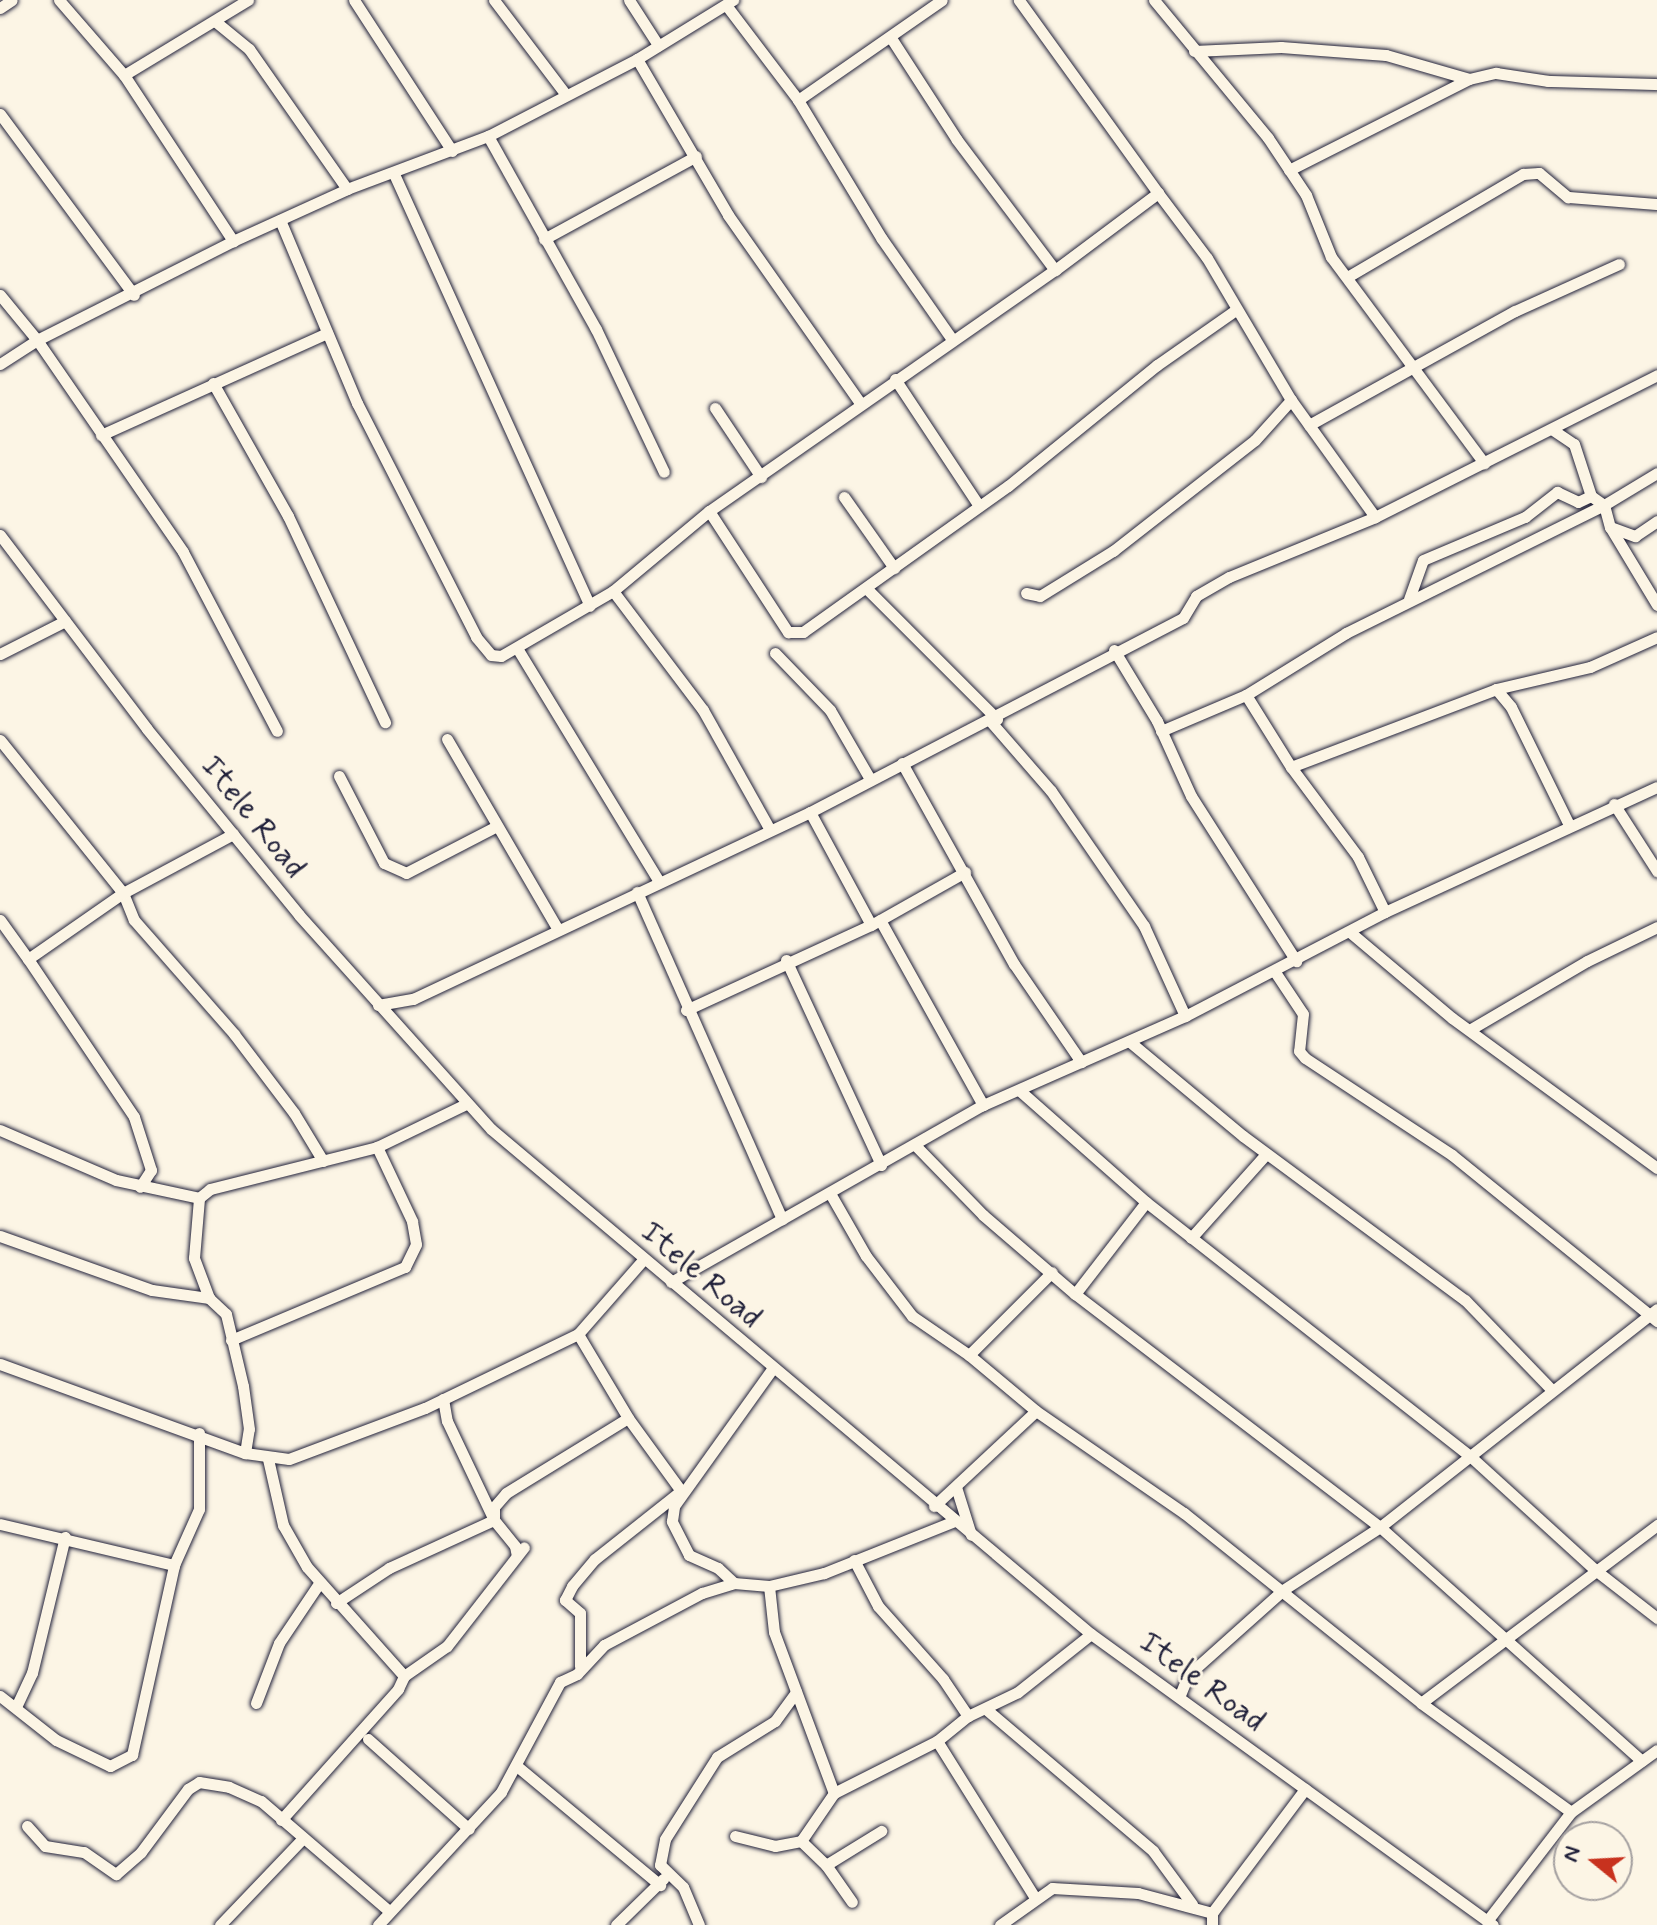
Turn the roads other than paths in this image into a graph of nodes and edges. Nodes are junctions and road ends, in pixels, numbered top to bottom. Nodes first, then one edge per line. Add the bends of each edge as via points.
1 (12, 0) edge
2 (59, 0) edge
3 (248, 0) edge
4 (354, 0) edge
5 (494, 0) edge
6 (629, 0) edge
7 (942, 0) edge
8 (1019, 0) edge
9 (1154, 0) edge
10 (730, 2) edge
11 (0, 8) edge
12 (216, 22) junction
13 (891, 38) junction
14 (658, 45) junction
15 (1194, 51) junction
16 (637, 59) junction
17 (124, 75) junction
18 (1469, 79) junction
19 (1657, 84) edge
20 (566, 95) junction
21 (798, 100) junction
22 (0, 114) edge
23 (488, 136) junction
24 (452, 151) junction
25 (696, 156) junction
26 (1289, 170) junction
27 (394, 174) junction
28 (347, 189) junction
29 (1158, 193) junction
30 (1657, 204) edge
31 (280, 220) junction
32 (544, 239) junction
33 (233, 241) junction
34 (1619, 264) dead end
35 (1055, 270) junction
36 (1349, 276) junction
37 (0, 295) edge
38 (134, 295) junction
39 (1234, 311) junction
40 (327, 333) junction
41 (951, 338) junction
42 (37, 340) junction
43 (0, 364) edge
44 (1414, 368) junction
45 (1657, 375) edge
46 (895, 379) junction
47 (213, 383) junction
48 (1291, 400) junction
49 (861, 404) junction
50 (715, 408) dead end
51 (1309, 425) junction
52 (1553, 430) junction
53 (101, 435) junction
54 (1484, 463) junction
55 (664, 472) dead end
56 (1657, 473) edge
57 (761, 477) junction
58 (1591, 496) junction
59 (844, 497) dead end
60 (1604, 505) junction
61 (979, 506) junction
62 (709, 511) junction
63 (1375, 517) junction
64 (1657, 521) edge
65 (1610, 527) junction
66 (0, 535) edge
67 (894, 568) junction
68 (867, 589) junction
69 (613, 591) junction
70 (1026, 593) dead end
71 (1409, 599) junction
72 (1657, 605) edge
73 (590, 606) junction
74 (65, 621) junction
75 (1657, 637) edge
76 (517, 648) junction
77 (1114, 650) junction
78 (775, 653) dead end
79 (0, 654) edge
80 (1496, 689) junction
81 (1246, 695) junction
82 (994, 720) junction
83 (385, 722) dead end
84 (277, 731) dead end
85 (1161, 731) junction
86 (447, 739) dead end
87 (0, 740) edge
88 (902, 763) junction
89 (1291, 767) junction
90 (339, 776) dead end
91 (870, 779) junction
92 (1657, 787) edge
93 (1614, 804) junction
94 (810, 812) junction
95 (1569, 825) junction
96 (497, 826) junction
97 (770, 830) junction
98 (233, 834) junction
99 (1657, 871) edge
100 (965, 872) junction
101 (659, 882) junction
102 (637, 892) junction
103 (123, 893) junction
104 (1385, 912) junction
105 (0, 920) edge
106 (875, 923) junction
107 (1657, 927) edge
108 (557, 928) junction
109 (1351, 933) junction
110 (28, 959) junction
111 (786, 960) junction
112 (1296, 961) junction
113 (1275, 972) junction
114 (378, 1005) junction
115 (686, 1010) junction
116 (1185, 1016) junction
117 (1471, 1029) junction
118 (1130, 1042) junction
119 (1081, 1062) junction
120 (1019, 1090) junction
121 (466, 1104) junction
122 (983, 1105) junction
123 (0, 1130) edge
124 (915, 1145) junction
125 (377, 1147) junction
126 (1266, 1154) junction
127 (323, 1161) junction
128 (881, 1165) junction
129 (1657, 1168) edge
130 (140, 1187) junction
131 (831, 1195) junction
132 (199, 1198) junction
133 (1146, 1202) junction
134 (782, 1219) junction
135 (0, 1236) edge
136 (1191, 1238) junction
137 (643, 1260) junction
138 (1052, 1272) junction
139 (671, 1282) junction
140 (1075, 1294) junction
141 (209, 1298) junction
142 (1654, 1315) edge
143 (578, 1334) junction
144 (231, 1340) junction
145 (969, 1355) junction
146 (0, 1364) edge
147 (772, 1369) junction
148 (1550, 1388) junction
149 (443, 1399) junction
150 (425, 1408) junction
151 (1036, 1411) junction
152 (628, 1418) junction
153 (447, 1421) junction
154 (199, 1433) junction
155 (245, 1453) junction
156 (1471, 1457) junction
157 (268, 1459) junction
158 (956, 1487) junction
159 (681, 1491) junction
160 (934, 1506) junction
161 (494, 1520) junction
162 (952, 1522) junction
163 (0, 1524) edge
164 (1657, 1525) edge
165 (1380, 1527) junction
166 (971, 1535) junction
167 (65, 1537) junction
168 (854, 1560) junction
169 (174, 1565) junction
170 (1594, 1569) junction
171 (734, 1583) junction
172 (318, 1585) junction
173 (769, 1586) junction
174 (1283, 1590) junction
175 (336, 1603) junction
176 (1657, 1618) edge
177 (1091, 1634) junction
178 (1506, 1638) junction
179 (577, 1674) junction
180 (404, 1676) junction
181 (1175, 1691) junction
182 (796, 1692) junction
183 (0, 1696) edge
184 (256, 1703) dead end
185 (1421, 1703) junction
186 (16, 1707) junction
187 (987, 1710) junction
188 (807, 1715) junction
189 (782, 1716) junction
190 (968, 1716) junction
191 (368, 1739) dead end
192 (937, 1741) junction
193 (1657, 1750) edge
194 (1642, 1761) junction
195 (518, 1767) junction
196 (1305, 1789) junction
197 (834, 1793) junction
198 (1571, 1812) junction
199 (281, 1820) junction
200 (27, 1826) dead end
201 (469, 1829) junction
202 (881, 1831) dead end
203 (735, 1836) dead end
204 (303, 1838) junction
205 (801, 1841) junction
206 (826, 1865) junction
207 (663, 1880) junction
208 (1035, 1898) junction
209 (852, 1902) dead end
210 (1192, 1904) junction
211 (389, 1911) junction
212 (1212, 1919) edge
213 (1008, 1923) edge
214 (1490, 1923) edge
215 (220, 1925) edge
216 (378, 1925) edge
217 (616, 1925) edge
218 (699, 1925) edge

1 - 11 street
2 - 17 street
3 - 12 street
4 - 24 street
5 - 20 street
6 - 14 street
7 - 13 street
8 - 29 street
9 - 15 street
10 - 14 street
10 - 21 street
12 - 17 street
12 - 28 street via 249,49
13 - 21 street
13 - 35 street via 957,140
14 - 16 street
15 - 18 street via 1281,47 1386,55
15 - 26 street
16 - 20 street
16 - 25 street
17 - 33 street
18 - 19 street via 1496,73 1548,81
18 - 26 street
20 - 23 street
21 - 41 street via 882,239
22 - 38 street
23 - 24 street
23 - 32 street
24 - 27 street
25 - 32 street
25 - 49 street via 728,215
26 - 36 street via 1306,195 1319,237
27 - 28 street
27 - 73 street
28 - 31 street
29 - 35 street
29 - 39 street via 1207,258
30 - 36 street via 1568,197 1539,173 1523,174
31 - 33 street
31 - 40 street
32 - 55 street via 596,329
33 - 38 street
34 - 44 street via 1515,311
35 - 41 street
36 - 44 street
37 - 42 street
38 - 42 street
39 - 48 street
39 - 61 street
40 - 47 street
40 - 76 street via 476,637 491,655
41 - 46 street
42 - 43 street
42 - 53 street
44 - 51 street
44 - 54 street
45 - 52 street
46 - 49 street
46 - 61 street
47 - 53 street
47 - 83 street via 288,516
48 - 51 street
48 - 70 street via 1255,440 1113,551 1040,596
49 - 57 street
50 - 57 street
51 - 63 street
52 - 54 street
52 - 58 street via 1574,444
53 - 84 street via 183,552
54 - 63 street
56 - 60 street
57 - 62 street
58 - 60 street
58 - 71 street via 1578,502 1557,492 1525,517 1423,560
59 - 67 street
60 - 65 street
60 - 71 street
61 - 67 street
62 - 68 street via 788,632 803,632
62 - 69 street
63 - 77 street via 1219,582 1196,596 1183,618
64 - 65 street via 1635,536
65 - 72 street
66 - 74 street, Itele Road
67 - 68 street
68 - 82 street
69 - 73 street
69 - 97 street via 703,710
71 - 81 street
73 - 76 street
74 - 79 street
74 - 98 street, Itele Road
75 - 80 street via 1590,667
76 - 101 street
77 - 82 street
77 - 85 street
78 - 91 street via 830,710
80 - 89 street
80 - 95 street via 1511,707
81 - 85 street
81 - 89 street
82 - 88 street
82 - 116 street via 1051,791 1144,926
85 - 112 street via 1191,796
86 - 96 street
87 - 103 street
88 - 91 street
88 - 100 street
89 - 104 street via 1358,857
90 - 96 street via 384,863 406,873
91 - 94 street
92 - 93 street
93 - 95 street
93 - 99 street
94 - 97 street
94 - 106 street
95 - 104 street
96 - 108 street
97 - 101 street
98 - 103 street
98 - 114 street, Itele Road
100 - 106 street
100 - 119 street via 1014,964
101 - 102 street
102 - 108 street
102 - 115 street
103 - 110 street
103 - 127 street via 134,920 234,1034
104 - 109 street
105 - 110 street
106 - 111 street
106 - 122 street
107 - 117 street
108 - 114 street via 413,999
109 - 112 street
109 - 117 street
110 - 130 street via 134,1117 151,1170
111 - 115 street
111 - 128 street
112 - 113 street
113 - 116 street
113 - 142 street via 1303,1014 1299,1051 1305,1058 1452,1155
114 - 121 street, Itele Road
115 - 134 street
116 - 118 street
117 - 129 street
118 - 119 street
118 - 126 street
119 - 120 street
120 - 122 street
120 - 133 street
121 - 125 street
121 - 137 street, Itele Road
122 - 124 street
123 - 130 street
124 - 128 street
124 - 138 street via 983,1215
125 - 127 street
125 - 144 street via 412,1221 416,1244 405,1267
126 - 136 street
126 - 148 street via 1465,1300
127 - 132 street via 210,1189
128 - 131 street
130 - 132 street
131 - 134 street
131 - 145 street via 866,1256 912,1316
132 - 141 street via 194,1258
133 - 136 street
133 - 140 street
134 - 139 street
135 - 141 street via 152,1290
136 - 156 street
137 - 139 street, Itele Road
137 - 143 street
138 - 140 street
138 - 145 street
139 - 147 street, Itele Road
140 - 165 street
141 - 144 street via 226,1314
142 - 148 street
143 - 149 street
143 - 152 street
144 - 155 street via 249,1429
145 - 151 street
146 - 154 street
147 - 159 street
147 - 160 street, Itele Road
148 - 156 street
149 - 150 street
149 - 153 street
150 - 153 street
150 - 157 street via 315,1453
151 - 158 street
151 - 174 street via 1184,1513
152 - 159 street
152 - 161 street via 506,1493 494,1507
153 - 161 street
154 - 155 street
154 - 169 street via 199,1509
155 - 157 street
156 - 165 street
156 - 170 street
157 - 172 street via 283,1525
158 - 160 street
158 - 166 street
159 - 171 street via 672,1521 678,1536 689,1555 718,1568
159 - 179 street via 595,1559 572,1586 565,1600 582,1620
160 - 162 street, Itele Road
161 - 175 street via 389,1568
161 - 180 street via 520,1552 447,1646
162 - 166 street, Itele Road
162 - 168 street
163 - 167 street
164 - 170 street
165 - 174 street
165 - 178 street
166 - 177 street, Itele Road
167 - 169 street
167 - 186 street via 35,1661
168 - 173 street
168 - 190 street via 878,1606 943,1679
169 - 186 street via 127,1761 110,1766 56,1740
170 - 176 street
170 - 178 street
171 - 173 street
171 - 179 street via 620,1635
172 - 175 street
172 - 184 street via 279,1643
173 - 182 street via 774,1632
174 - 181 street
174 - 185 street
175 - 180 street
177 - 181 street, Itele Road
177 - 187 street
178 - 185 street
178 - 194 street
179 - 195 street via 560,1682
180 - 199 street
181 - 196 street, Itele Road
182 - 188 street
182 - 189 street
183 - 186 street
185 - 198 street
187 - 190 street
187 - 210 street via 1153,1851
188 - 189 street
188 - 197 street
189 - 207 street via 717,1757 665,1839 660,1854
190 - 192 street
191 - 201 street
192 - 197 street
192 - 208 street
193 - 194 street
194 - 198 street
195 - 201 street
195 - 207 street
196 - 212 street
196 - 214 street, Itele Road
197 - 205 street
198 - 214 street
199 - 200 street via 248,1794 199,1782 116,1874 79,1850 52,1849
199 - 204 street
201 - 211 street
202 - 206 street
203 - 205 street via 775,1846
204 - 211 street
204 - 215 street
205 - 206 street
206 - 209 street
207 - 217 street
207 - 218 street via 683,1887
208 - 210 street via 1052,1888 1138,1893
208 - 213 street
210 - 212 street
211 - 216 street

